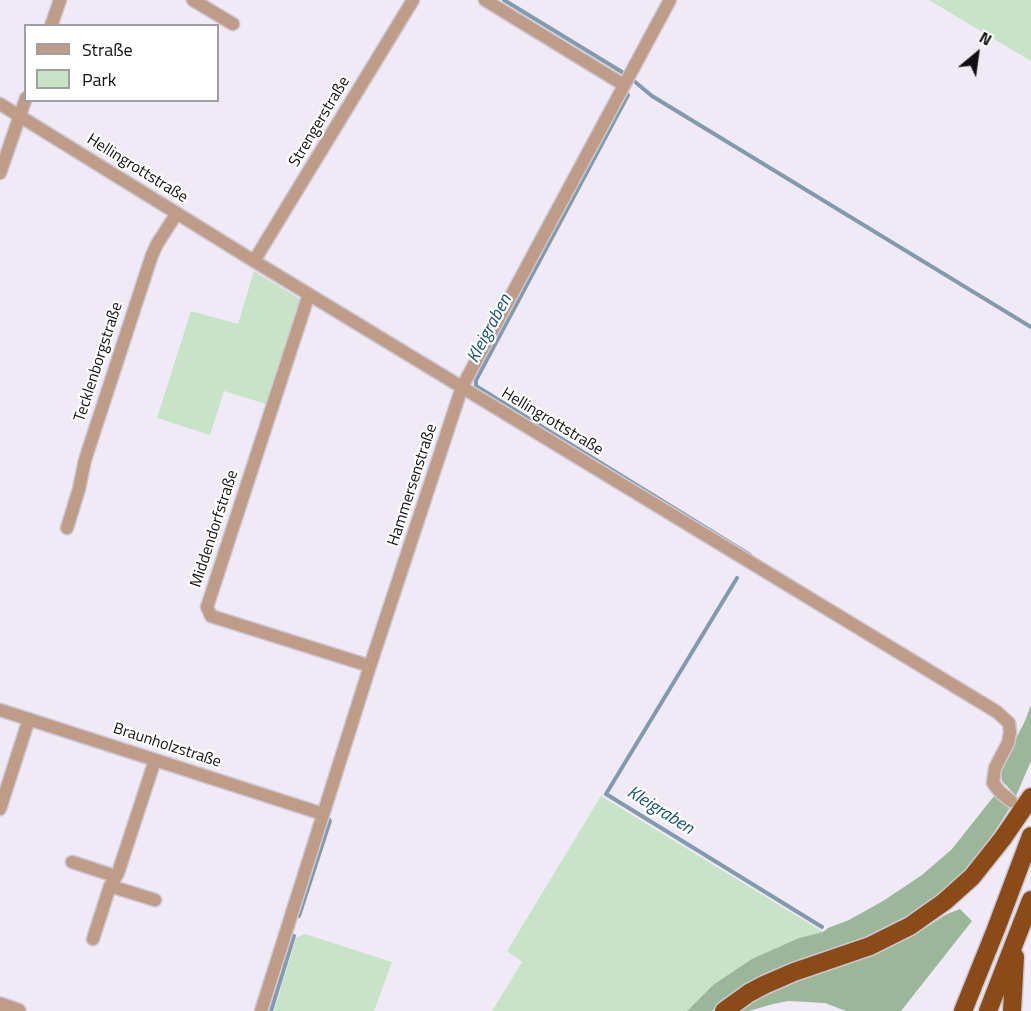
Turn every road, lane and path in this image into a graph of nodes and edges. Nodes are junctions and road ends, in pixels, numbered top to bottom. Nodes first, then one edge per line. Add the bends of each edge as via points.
1 (60, 0) edge
2 (193, 0) edge
3 (413, 0) edge
4 (485, 0) edge
5 (670, 0) edge
6 (52, 24) edge
7 (233, 24) dead end
8 (624, 85) junction
9 (24, 102) edge
10 (0, 104) edge
11 (19, 116) junction
12 (0, 173) edge
13 (177, 213) junction
14 (255, 261) junction
15 (309, 294) junction
16 (462, 387) junction
17 (67, 528) dead end
18 (370, 666) junction
19 (0, 710) edge
20 (29, 719) junction
21 (155, 760) junction
22 (1031, 796) edge
23 (1011, 801) dead end
24 (0, 809) edge
25 (324, 814) junction
26 (1031, 836) edge
27 (72, 862) dead end
28 (112, 882) junction
29 (155, 900) dead end
30 (1031, 900) edge
31 (93, 939) dead end
32 (1017, 940) junction
33 (0, 1005) edge
34 (18, 1011) edge
35 (261, 1011) edge
36 (724, 1011) edge
37 (963, 1011) edge
38 (988, 1011) edge
39 (1012, 1011) edge

1 - 6 street
2 - 7 street
3 - 14 street, Strengerstraße
4 - 8 street
5 - 8 street, Hammersenstraße
8 - 16 street, Hammersenstraße
9 - 11 street
10 - 11 street, Hellingrottstraße
11 - 12 street
11 - 13 street, Hellingrottstraße
13 - 14 street, Hellingrottstraße
13 - 17 street, Tecklenborgstraße via 152,255 85,460
14 - 15 street, Hellingrottstraße
15 - 16 street, Hellingrottstraße
15 - 18 street, Middendorfstraße via 207,607 211,616
16 - 18 street, Hammersenstraße
16 - 23 street, Hellingrottstraße via 997,712 1009,723 1010,732 993,783
18 - 25 street, Hammersenstraße
19 - 20 street, Braunholzstraße
20 - 21 street, Braunholzstraße
20 - 24 street
21 - 25 street, Braunholzstraße
21 - 28 street
22 - 36 highway via 972,877 910,926 870,946 764,985
25 - 35 street, Hammersenstraße
26 - 37 highway
27 - 28 street via 109,874
28 - 29 street
28 - 31 street
30 - 32 highway
32 - 38 highway
32 - 39 highway
33 - 34 street

